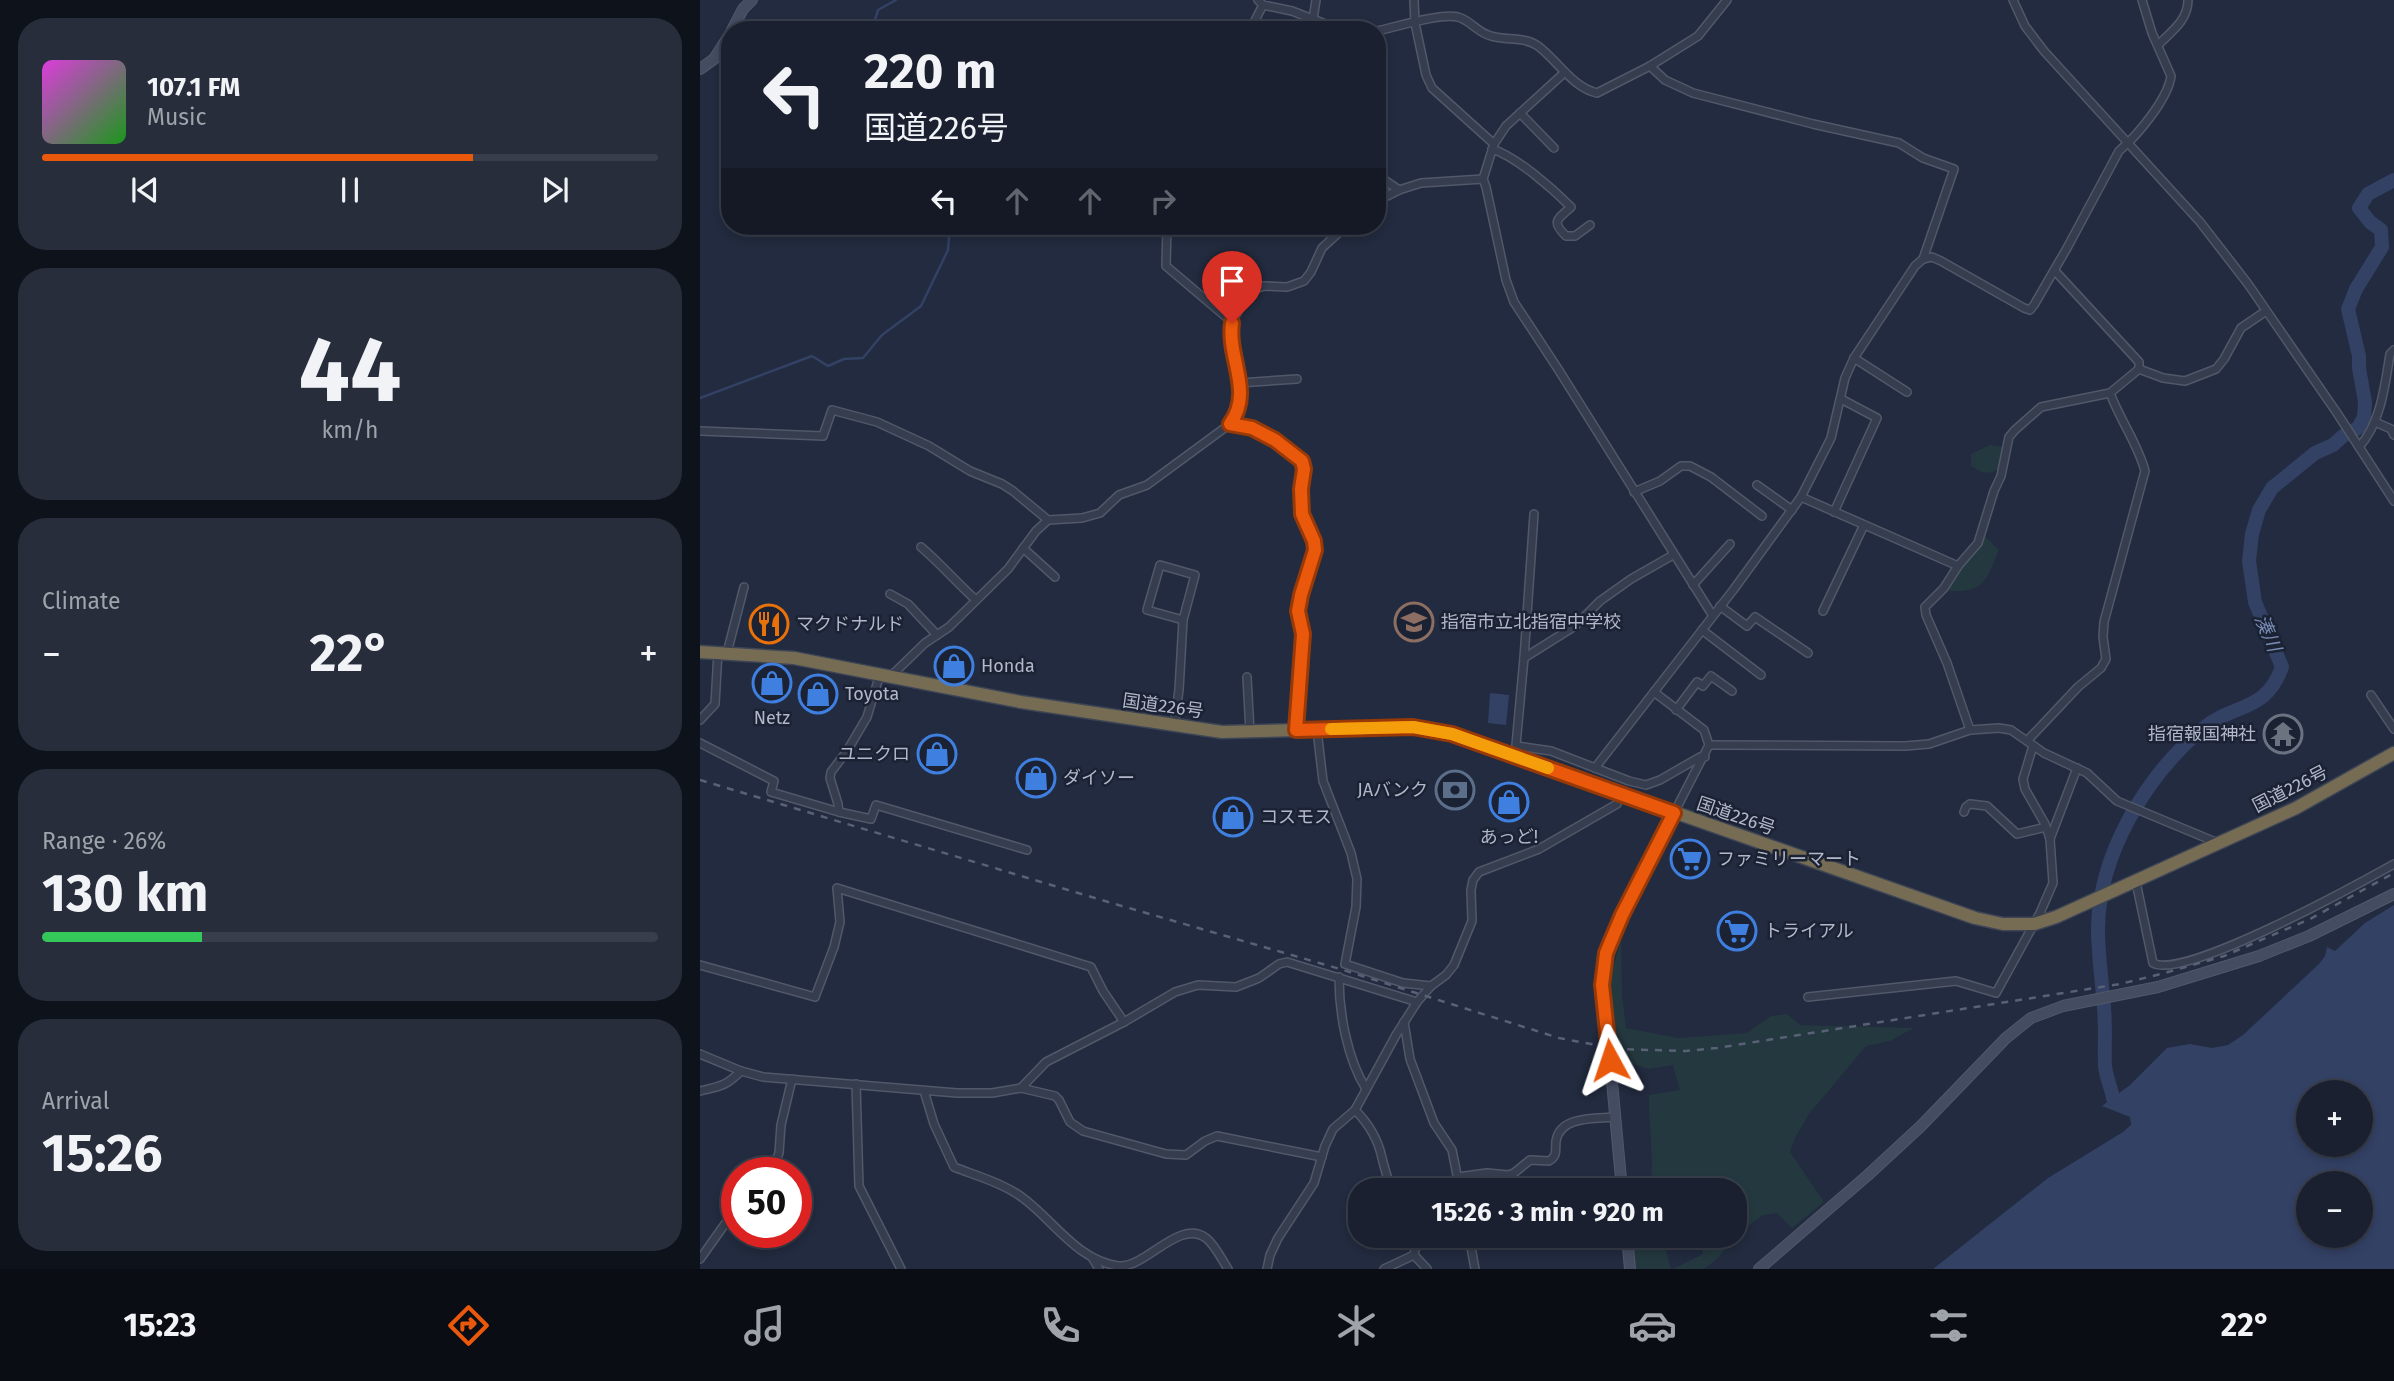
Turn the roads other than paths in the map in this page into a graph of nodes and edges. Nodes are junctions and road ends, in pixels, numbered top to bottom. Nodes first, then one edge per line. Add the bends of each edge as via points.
1 (752, 0) edge
2 (1316, 0) edge
3 (1414, 0) edge
4 (1727, 0) edge
5 (2013, 0) edge
6 (2141, 0) edge
7 (2188, 0) edge
8 (1260, 3) edge
9 (1313, 19) junction
10 (737, 21) edge
11 (1253, 21) edge
12 (1318, 21) edge
13 (1415, 23) junction
14 (1386, 29) edge
15 (2158, 45) junction
16 (721, 48) edge
17 (1650, 66) junction
18 (700, 69) edge
19 (1564, 73) junction
20 (1520, 113) junction
21 (2129, 142) junction
22 (1493, 146) junction
23 (1554, 148) dead end
24 (1483, 179) junction
25 (1386, 182) edge
26 (1399, 191) junction
27 (1386, 197) edge
28 (1590, 225) dead end
29 (1167, 235) edge
30 (1336, 235) edge
31 (1923, 259) junction
32 (2054, 271) junction
33 (2266, 311) junction
34 (1232, 323) junction
35 (2394, 350) edge
36 (1854, 358) junction
37 (2139, 369) junction
38 (1297, 379) dead end
39 (1239, 383) junction
40 (1907, 392) dead end
41 (2110, 393) junction
42 (1841, 399) junction
43 (2375, 422) junction
44 (1230, 424) junction
45 (700, 431) edge
46 (2394, 435) edge
47 (2357, 445) junction
48 (1757, 485) dead end
49 (1634, 492) junction
50 (1801, 497) junction
51 (2394, 501) edge
52 (1792, 510) junction
53 (1834, 512) junction
54 (1534, 514) dead end
55 (1762, 516) dead end
56 (1048, 520) junction
57 (1864, 525) junction
58 (1730, 544) dead end
59 (921, 547) dead end
60 (1023, 548) junction
61 (1673, 555) junction
62 (1958, 565) junction
63 (1055, 577) dead end
64 (1693, 585) junction
65 (744, 587) dead end
66 (890, 594) dead end
67 (976, 600) junction
68 (1720, 606) junction
69 (1823, 611) dead end
70 (1713, 616) junction
71 (1183, 620) junction
72 (1702, 630) junction
73 (937, 635) junction
74 (700, 652) edge
75 (723, 652) junction
76 (1808, 653) dead end
77 (1524, 658) junction
78 (1761, 675) dead end
79 (886, 676) junction
80 (1247, 677) dead end
81 (1732, 691) dead end
82 (1654, 692) junction
83 (2371, 695) dead end
84 (1676, 710) junction
85 (700, 720) edge
86 (1174, 726) junction
87 (2394, 729) edge
88 (1296, 730) junction
89 (1317, 730) junction
90 (1970, 730) junction
91 (1250, 732) junction
92 (700, 743) edge
93 (2031, 743) junction
94 (1709, 745) junction
95 (1516, 751) junction
96 (2394, 753) edge
97 (1705, 757) junction
98 (1595, 768) junction
99 (2077, 768) junction
100 (1622, 794) junction
101 (839, 812) junction
102 (1964, 812) dead end
103 (1674, 813) junction
104 (2046, 827) junction
105 (2050, 839) junction
106 (2219, 844) junction
107 (1027, 850) dead end
108 (2394, 864) edge
109 (2136, 882) junction
110 (2394, 894) edge
111 (2034, 924) junction
112 (700, 965) edge
113 (1339, 977) junction
114 (1431, 986) junction
115 (1808, 997) dead end
116 (1417, 1002) junction
117 (1124, 1022) junction
118 (1404, 1022) junction
119 (700, 1054) edge
120 (741, 1071) junction
121 (792, 1079) junction
122 (856, 1084) junction
123 (1021, 1088) junction
124 (1366, 1089) junction
125 (700, 1091) edge
126 (924, 1091) junction
127 (1355, 1110) junction
128 (1615, 1117) junction
129 (777, 1157) edge
130 (1322, 1157) junction
131 (1458, 1177) joint
132 (1389, 1178) edge
133 (1621, 1178) edge
134 (721, 1229) edge
135 (1415, 1248) edge
136 (1471, 1248) edge
137 (1628, 1248) edge
138 (1414, 1255) junction
139 (700, 1259) edge
140 (1093, 1259) junction
141 (901, 1269) edge
142 (1098, 1269) edge
143 (1228, 1269) edge
144 (1267, 1269) edge
145 (1384, 1269) edge
146 (1427, 1269) edge
147 (1475, 1269) edge
148 (1630, 1269) edge
149 (1759, 1269) edge

1 - 10 street
2 - 9 street
3 - 13 street
4 - 17 street via 1698,36
5 - 21 street via 2044,51
6 - 15 street
7 - 15 street via 2184,19
8 - 9 street
8 - 11 street
9 - 12 street
13 - 14 street
13 - 19 street via 1455,16 1491,36 1527,40
13 - 22 street via 1432,88
15 - 21 street via 2171,82
16 - 18 street
17 - 19 street via 1597,93
17 - 31 street via 1665,80 1713,100 1899,143 1954,169
19 - 20 street
20 - 22 street
20 - 23 street
21 - 32 street via 2119,151
21 - 33 street via 2200,222
22 - 24 street
22 - 28 street via 1571,207 1556,223 1566,236 1575,236
24 - 26 street via 1432,182
24 - 49 street via 1514,302
25 - 26 street
26 - 27 street
29 - 34 street via 1166,266
30 - 34 street via 1322,248 1304,281 1255,289
31 - 32 street via 1941,261 2030,310
31 - 36 street
32 - 37 street via 2138,362
33 - 37 street via 2241,328 2216,369 2185,380
33 - 47 street
34 - 39 street
35 - 43 street
36 - 40 street
36 - 42 street
37 - 41 street
38 - 39 street
39 - 44 street via 1239,408
41 - 62 street via 2041,407 2015,430 2009,437 1978,543
41 - 93 street via 2146,471 2104,622 2106,659
42 - 50 street via 1828,447
42 - 53 street via 1877,418
43 - 46 street
43 - 47 street via 2367,438
44 - 56 street via 1147,485 1119,495 1100,513
44 - 88 street via 1252,428 1275,440 1302,461 1304,469 1302,514 1315,550 1298,611 1303,634
45 - 56 street via 823,436 832,410 854,415 929,446 1002,484
47 - 51 street
48 - 52 street
49 - 55 street via 1681,466 1690,466
49 - 61 street
50 - 52 street
50 - 53 street
52 - 68 street
53 - 57 street
54 - 77 street
56 - 60 street
57 - 62 street
57 - 69 street
58 - 64 street
59 - 67 street
60 - 63 street
60 - 67 street
61 - 64 street
61 - 77 street via 1631,579 1575,626
62 - 90 street via 1925,607
64 - 70 street
65 - 75 street
66 - 73 street via 908,604
67 - 73 street
68 - 70 street
68 - 76 street via 1747,626 1755,617
70 - 72 street
71 - 71 street via 1195,575 1160,565 1147,610
71 - 86 street
72 - 78 street
72 - 82 street
73 - 79 street
74 - 75 highway, 国道226号
75 - 79 highway, 国道226号 via 794,658
75 - 85 street via 715,704
77 - 95 street
79 - 86 highway, 国道226号
79 - 101 street via 867,717 831,772
80 - 91 street
81 - 84 street via 1712,676 1703,686 1697,682
82 - 84 street
82 - 98 street
83 - 87 street
84 - 94 street via 1704,730
86 - 91 highway, 国道226号
88 - 89 highway, 国道226号
88 - 91 highway, 国道226号
89 - 95 highway, 国道226号 via 1413,727
89 - 114 street via 1323,782 1357,879 1345,964 1403,983
90 - 93 street via 2011,730
90 - 94 street via 1929,744 1905,746
92 - 101 street via 774,780 771,792
93 - 99 street
93 - 104 street via 2023,779
94 - 97 street
95 - 98 street via 1551,751
95 - 100 highway, 国道226号
96 - 106 highway, 国道226号
97 - 98 street via 1646,785
97 - 103 street
99 - 105 street
99 - 106 street via 2117,801
100 - 103 highway, 国道226号
100 - 114 street via 1617,804 1539,849 1479,872 1471,890 1468,935 1454,965
101 - 107 street via 871,819 876,805
102 - 104 street via 1970,804 1987,806 2017,834
103 - 111 highway, 国道226号 via 1975,918
103 - 128 street, bridge via 1609,944 1603,975
104 - 105 street
105 - 111 street via 2053,883
106 - 109 highway, 国道226号
108 - 109 street via 2261,933 2162,966 2153,963
109 - 111 highway, 国道226号
110 - 149 street via 2259,956 2187,979 2042,1012 2017,1027 1921,1126
111 - 115 street via 1996,993 1949,981
112 - 117 street via 815,997 840,922 837,888 1091,967
113 - 116 street
113 - 117 street via 1287,962 1236,987 1186,988
113 - 124 street via 1345,1032
114 - 116 street
116 - 118 street
117 - 123 street via 1045,1062
118 - 124 street
118 - 131 street via 1410,1059 1434,1123 1452,1150
119 - 120 street
120 - 121 street
120 - 125 street via 728,1084
121 - 122 street
121 - 129 street
122 - 126 street
122 - 141 street via 859,1186
123 - 126 street via 992,1093
123 - 130 street via 1055,1096 1070,1122 1083,1132 1166,1154 1186,1155 1217,1136
124 - 127 street
126 - 140 street via 954,1167 1022,1198
127 - 130 street via 1333,1129
127 - 132 street via 1374,1135
128 - 131 street via 1567,1124 1558,1134 1555,1155 1549,1161 1530,1160 1508,1175
128 - 133 street
130 - 144 street via 1314,1183 1278,1238
134 - 139 street
135 - 138 street
136 - 147 street
137 - 148 street
138 - 145 street
138 - 146 street
140 - 142 street
140 - 143 street via 1127,1267 1165,1243 1198,1234 1208,1240

